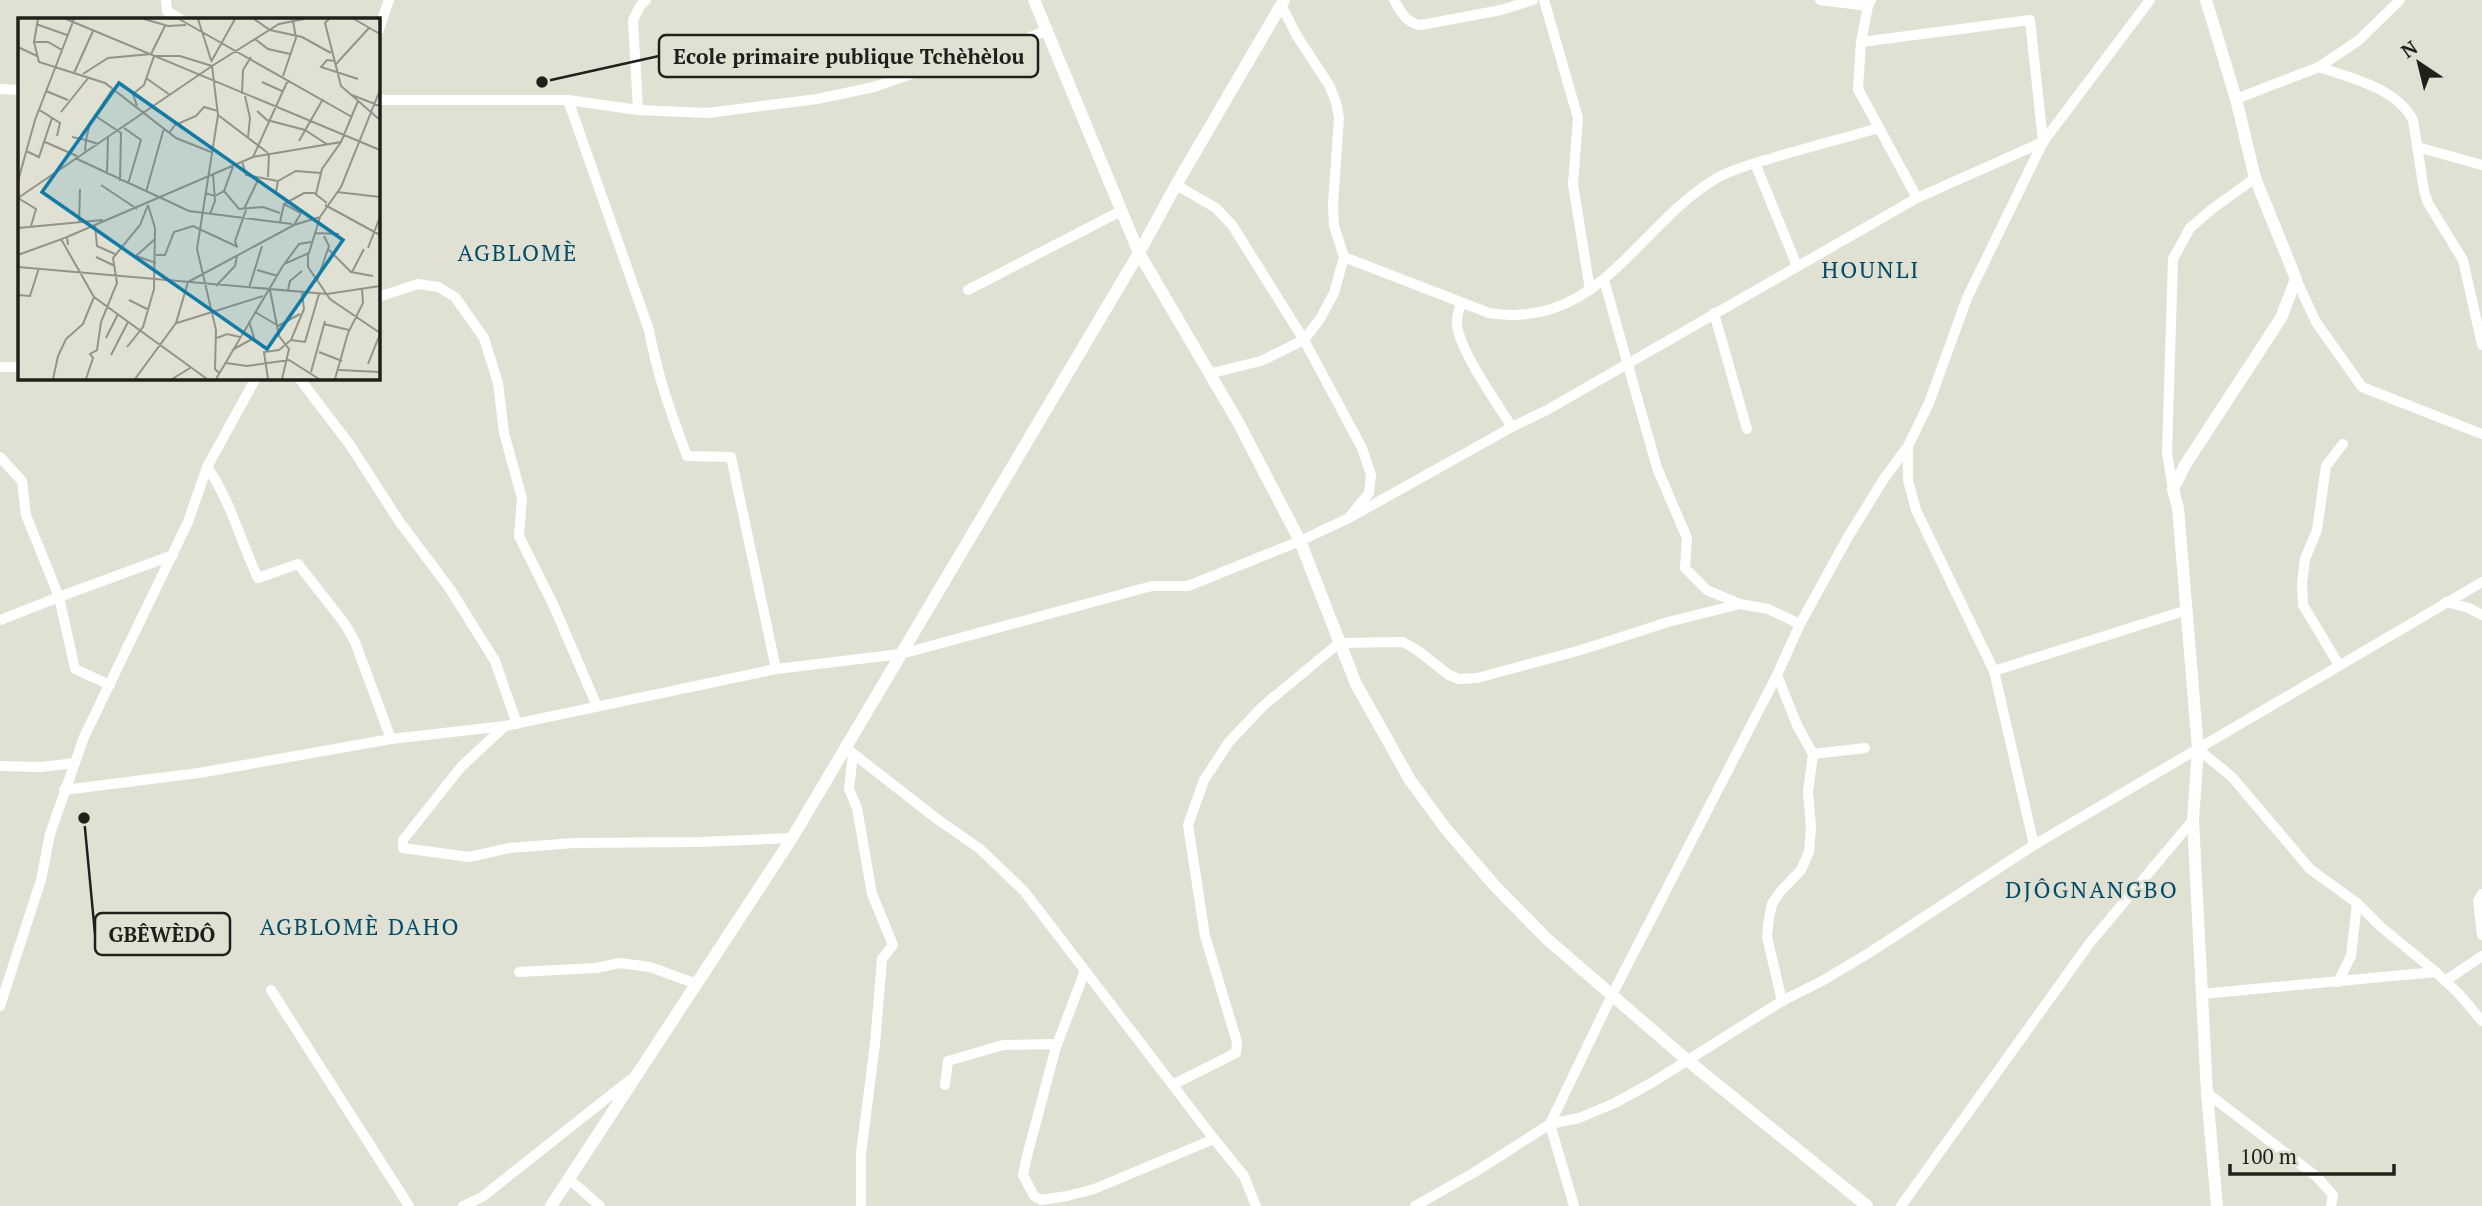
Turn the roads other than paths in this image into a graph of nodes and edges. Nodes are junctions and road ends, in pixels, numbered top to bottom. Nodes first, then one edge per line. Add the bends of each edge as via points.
1 (166, 0) edge
2 (646, 0) edge
3 (1034, 0) edge
4 (1394, 0) edge
5 (1532, 0) edge
6 (1544, 0) edge
7 (1820, 0) edge
8 (2150, 0) edge
9 (2206, 0) edge
10 (2400, 0) edge
11 (387, 1) edge
12 (1282, 2) edge
13 (1870, 3) edge
14 (178, 18) edge
15 (380, 25) edge
16 (1048, 30) junction
17 (1861, 42) junction
18 (2319, 67) junction
19 (0, 89) edge
20 (18, 90) edge
21 (2236, 99) junction
22 (380, 100) edge
23 (568, 100) junction
24 (638, 110) junction
25 (1879, 128) junction
26 (2043, 142) junction
27 (2417, 147) junction
28 (1755, 163) junction
29 (2482, 165) edge
30 (2255, 178) junction
31 (1176, 185) junction
32 (1917, 198) junction
33 (1121, 211) junction
34 (1139, 253) junction
35 (1344, 257) junction
36 (1797, 266) junction
37 (2295, 279) junction
38 (1604, 280) junction
39 (968, 290) dead end
40 (1590, 290) junction
41 (380, 296) edge
42 (1461, 303) junction
43 (1714, 313) junction
44 (1304, 340) junction
45 (2482, 345) edge
46 (1627, 363) junction
47 (0, 367) edge
48 (18, 367) edge
49 (1212, 373) junction
50 (255, 380) edge
51 (301, 380) edge
52 (1512, 427) junction
53 (1747, 429) dead end
54 (2482, 434) edge
55 (2343, 444) dead end
56 (1908, 446) junction
57 (0, 457) edge
58 (207, 467) junction
59 (2173, 489) junction
60 (1349, 518) junction
61 (1300, 541) junction
62 (173, 555) junction
63 (2482, 582) edge
64 (59, 597) junction
65 (2446, 602) junction
66 (1740, 604) junction
67 (2187, 610) junction
68 (2482, 615) edge
69 (0, 620) edge
70 (1800, 624) junction
71 (1339, 643) junction
72 (901, 654) junction
73 (2339, 665) junction
74 (776, 669) junction
75 (1994, 671) junction
76 (1777, 675) junction
77 (110, 685) junction
78 (597, 706) junction
79 (517, 723) junction
80 (505, 726) junction
81 (391, 739) junction
82 (1865, 748) dead end
83 (2198, 749) junction
84 (850, 751) junction
85 (1813, 754) junction
86 (75, 763) junction
87 (0, 766) edge
88 (65, 790) junction
89 (2193, 820) junction
90 (792, 838) junction
91 (2034, 845) junction
92 (2482, 894) edge
93 (2357, 903) junction
94 (2482, 935) edge
95 (2482, 956) edge
96 (1085, 971) junction
97 (519, 972) dead end
98 (2436, 972) junction
99 (2445, 981) junction
100 (2337, 982) junction
101 (697, 984) junction
102 (271, 990) dead end
103 (2202, 994) junction
104 (1612, 995) junction
105 (1782, 1001) junction
106 (0, 1006) edge
107 (2482, 1021) edge
108 (1057, 1044) junction
109 (1687, 1060) junction
110 (639, 1073) junction
111 (1174, 1084) junction
112 (945, 1085) dead end
113 (2207, 1093) junction
114 (1550, 1124) junction
115 (1214, 1139) junction
116 (569, 1179) junction
117 (409, 1206) edge
118 (463, 1206) edge
119 (551, 1206) edge
120 (600, 1206) edge
121 (861, 1206) edge
122 (1256, 1206) edge
123 (1415, 1206) edge
124 (1574, 1206) edge
125 (1867, 1206) edge
126 (1901, 1206) edge
127 (2217, 1206) edge
128 (2331, 1206) edge

1 - 14 street via 167,11
2 - 24 street via 633,20
3 - 16 street
4 - 5 street via 1411,23 1421,25
6 - 40 street via 1578,118 1573,184
7 - 13 street
8 - 26 street
9 - 21 street
10 - 18 street via 2359,40
11 - 15 street
12 - 31 street
12 - 35 street via 1336,102 1334,226
13 - 17 street
16 - 24 street via 977,58 949,61 874,87 817,99 708,113
16 - 33 street
17 - 25 street via 1858,89
17 - 26 street via 2030,20
18 - 21 street
18 - 27 street via 2368,85 2404,106 2413,120
19 - 20 street
21 - 30 street
22 - 23 street
23 - 24 street
23 - 74 street via 642,308 666,399 687,456 731,457
25 - 28 street
25 - 32 street
26 - 32 street
26 - 56 street via 1967,298 1929,403
27 - 29 street
27 - 45 street via 2428,204 2463,260
28 - 36 street
28 - 38 street via 1700,188
30 - 37 street
30 - 59 street via 2190,228 2173,259 2167,453
31 - 34 street
31 - 44 street via 1216,208 1232,225
32 - 36 street
33 - 34 street
33 - 39 street
34 - 49 street
34 - 72 street
35 - 42 street
35 - 44 street via 1334,293
36 - 43 street
37 - 54 street via 2316,322 2362,387
37 - 59 street via 2281,318
38 - 40 street
38 - 46 street
40 - 42 street via 1563,306 1527,315 1489,313
41 - 78 street via 418,284 438,287 455,297 484,338 522,498 519,536
42 - 52 street via 1457,323 1464,343
43 - 46 street
43 - 53 street
44 - 49 street via 1261,361
44 - 60 street via 1362,448 1371,475 1369,493
46 - 52 street
46 - 66 street via 1657,468 1687,538 1685,568 1707,590
47 - 48 street
49 - 61 street
50 - 58 street
51 - 79 street via 450,589 495,661
52 - 60 street
55 - 73 street via 2326,466 2317,530 2305,559 2302,583 2303,605
56 - 70 street via 1848,537
56 - 75 street via 1908,480 1916,510
57 - 64 street via 22,481 26,515
58 - 62 street
58 - 81 street via 236,518 258,578 298,564 345,624
59 - 67 street
60 - 61 street
61 - 71 street
61 - 72 street via 1188,586 1152,586
62 - 64 street
62 - 77 street
63 - 65 street
64 - 69 street
64 - 77 street via 75,669
65 - 68 street
65 - 73 street
66 - 70 street via 1768,609
66 - 71 street via 1477,678 1449,676 1404,642
67 - 75 street
67 - 83 street
70 - 76 street
71 - 104 street via 1356,684 1410,780 1446,829 1547,939
71 - 111 street via 1263,706 1229,742 1204,780 1188,825 1205,936 1237,1042 1236,1053
72 - 74 street
72 - 84 street
73 - 83 street
74 - 78 street
75 - 91 street
76 - 85 street
76 - 104 street
77 - 86 street
78 - 79 street
79 - 80 street
80 - 81 street
80 - 90 street via 461,767 403,840 403,848 469,857 509,848 574,843
81 - 88 street via 199,773
82 - 85 street
83 - 89 street
83 - 91 street
83 - 93 street via 2232,777 2310,869
84 - 90 street
84 - 96 street via 980,849 1024,891
84 - 121 street via 849,789 857,808 872,894 892,945 882,959 861,1153
85 - 105 street via 1809,852 1801,870 1772,904 1768,927
86 - 87 street
86 - 88 street
88 - 106 street
89 - 103 street
89 - 126 street via 2089,944
90 - 101 street
91 - 105 street via 1869,953
92 - 94 street via 2478,901
93 - 98 street
93 - 100 street via 2351,956
95 - 99 street
96 - 108 street
96 - 111 street
97 - 101 street via 620,964 650,967
98 - 99 street
98 - 100 street
99 - 107 street
100 - 103 street
101 - 110 street
102 - 117 street
103 - 113 street
104 - 109 street
104 - 114 street
105 - 109 street
108 - 112 street via 1003,1045 948,1061
108 - 115 street via 1023,1175 1034,1196 1041,1200 1094,1189
109 - 114 street via 1615,1103
109 - 125 street
110 - 116 street
110 - 118 street via 482,1197
111 - 115 street
113 - 127 street
113 - 128 street via 2317,1177 2333,1195
114 - 123 street
114 - 124 street
115 - 122 street via 1244,1176
116 - 119 street
116 - 120 street

